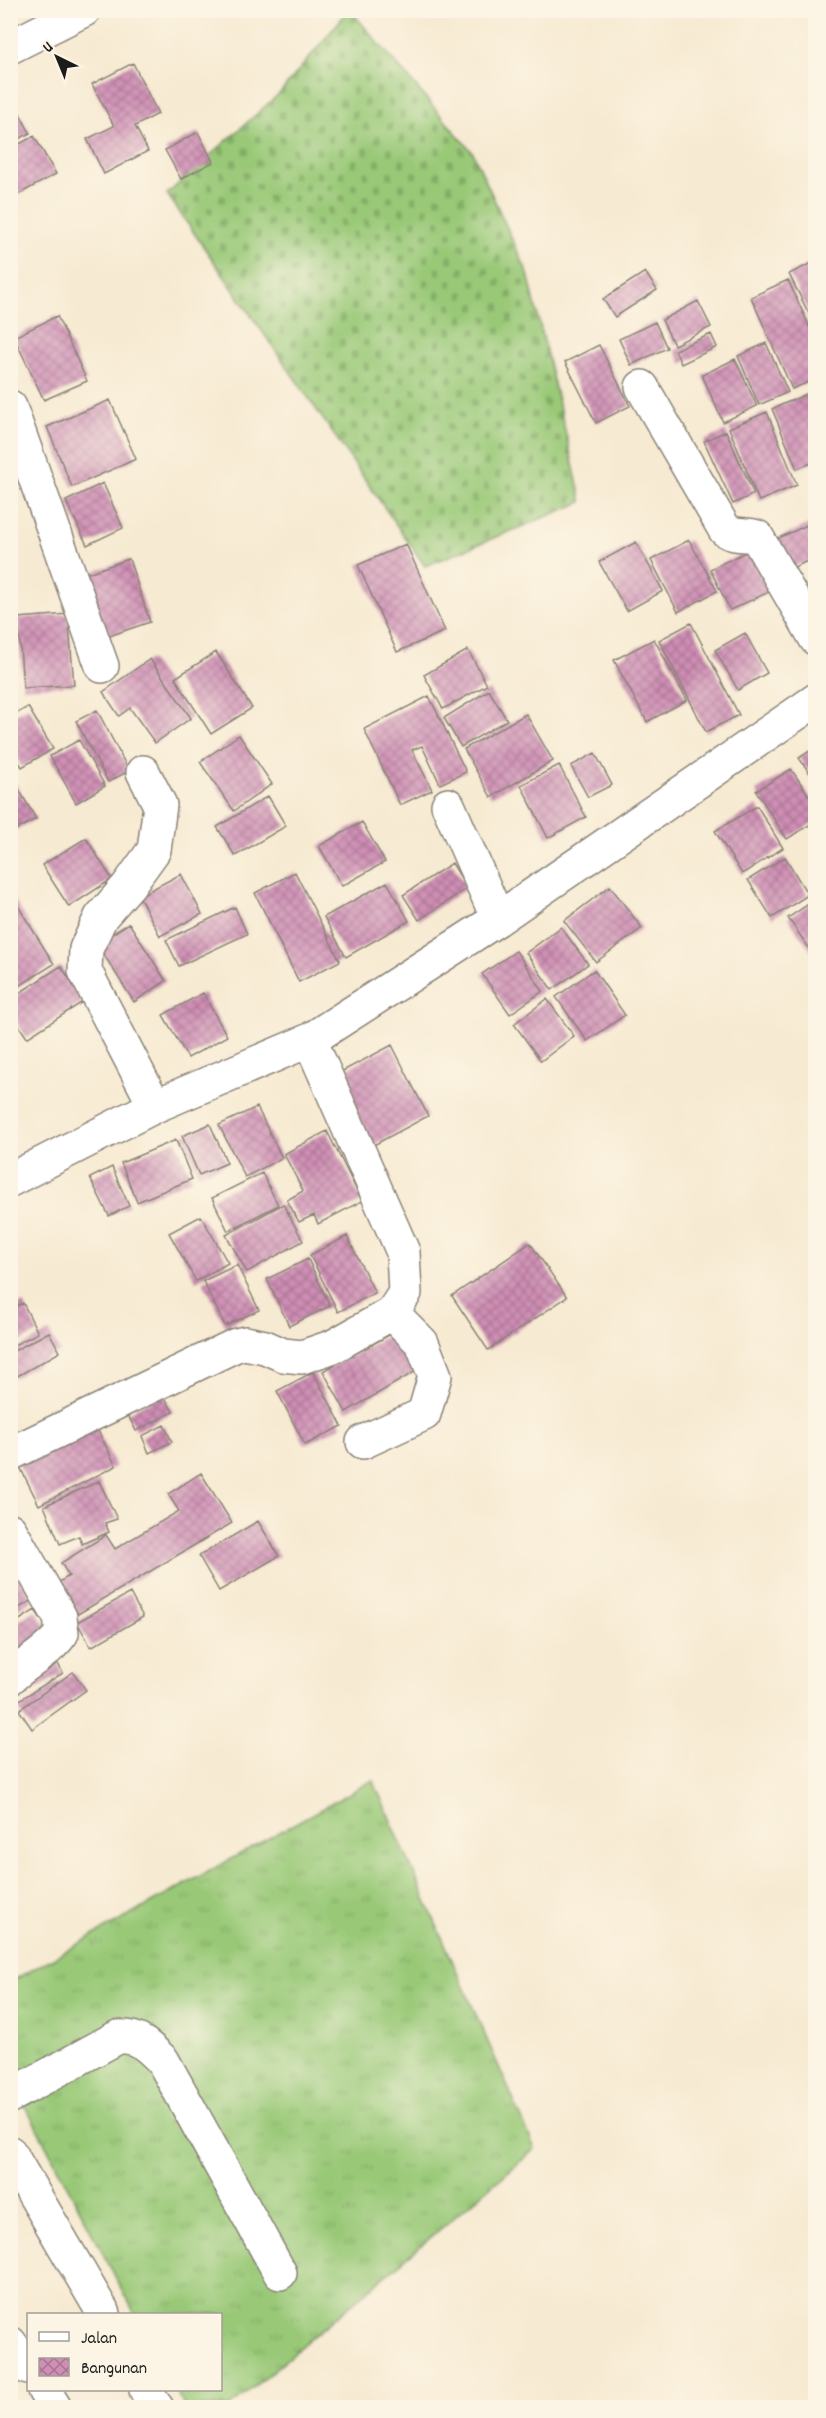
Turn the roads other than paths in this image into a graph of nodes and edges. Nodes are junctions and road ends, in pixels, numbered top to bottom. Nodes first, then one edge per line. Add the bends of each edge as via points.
1 (84, 10) edge
2 (10, 47) edge
3 (642, 387) dead end
4 (10, 407) edge
5 (816, 639) edge
6 (102, 666) dead end
7 (816, 700) edge
8 (143, 772) dead end
9 (448, 804) dead end
10 (498, 920) junction
11 (310, 1040) junction
12 (155, 1106) junction
13 (10, 1180) edge
14 (392, 1314) junction
15 (363, 1442) dead end
16 (10, 1454) edge
17 (10, 1530) edge
18 (10, 1678) edge
19 (10, 2096) edge
20 (10, 2153) edge
21 (280, 2273) dead end
22 (103, 2313) edge
23 (10, 2343) edge
24 (27, 2367) edge
25 (45, 2391) edge
26 (147, 2391) edge
27 (55, 2408) edge
28 (157, 2408) edge

1 - 2 street
3 - 5 street via 725,530 735,536 757,537
4 - 6 street
7 - 10 street
8 - 12 street via 160,806 154,850 101,917 86,950 85,971
9 - 10 street
10 - 11 street
11 - 12 street
11 - 14 street via 403,1252 405,1293
12 - 13 street
14 - 15 street via 422,1343 435,1376 424,1414
14 - 16 street via 334,1346 302,1357 245,1343 236,1345
17 - 18 street via 60,1617 62,1633 53,1646 26,1662
19 - 21 street via 118,2037 131,2036 147,2045 163,2061
20 - 22 street
23 - 24 street
25 - 27 street
26 - 28 street

